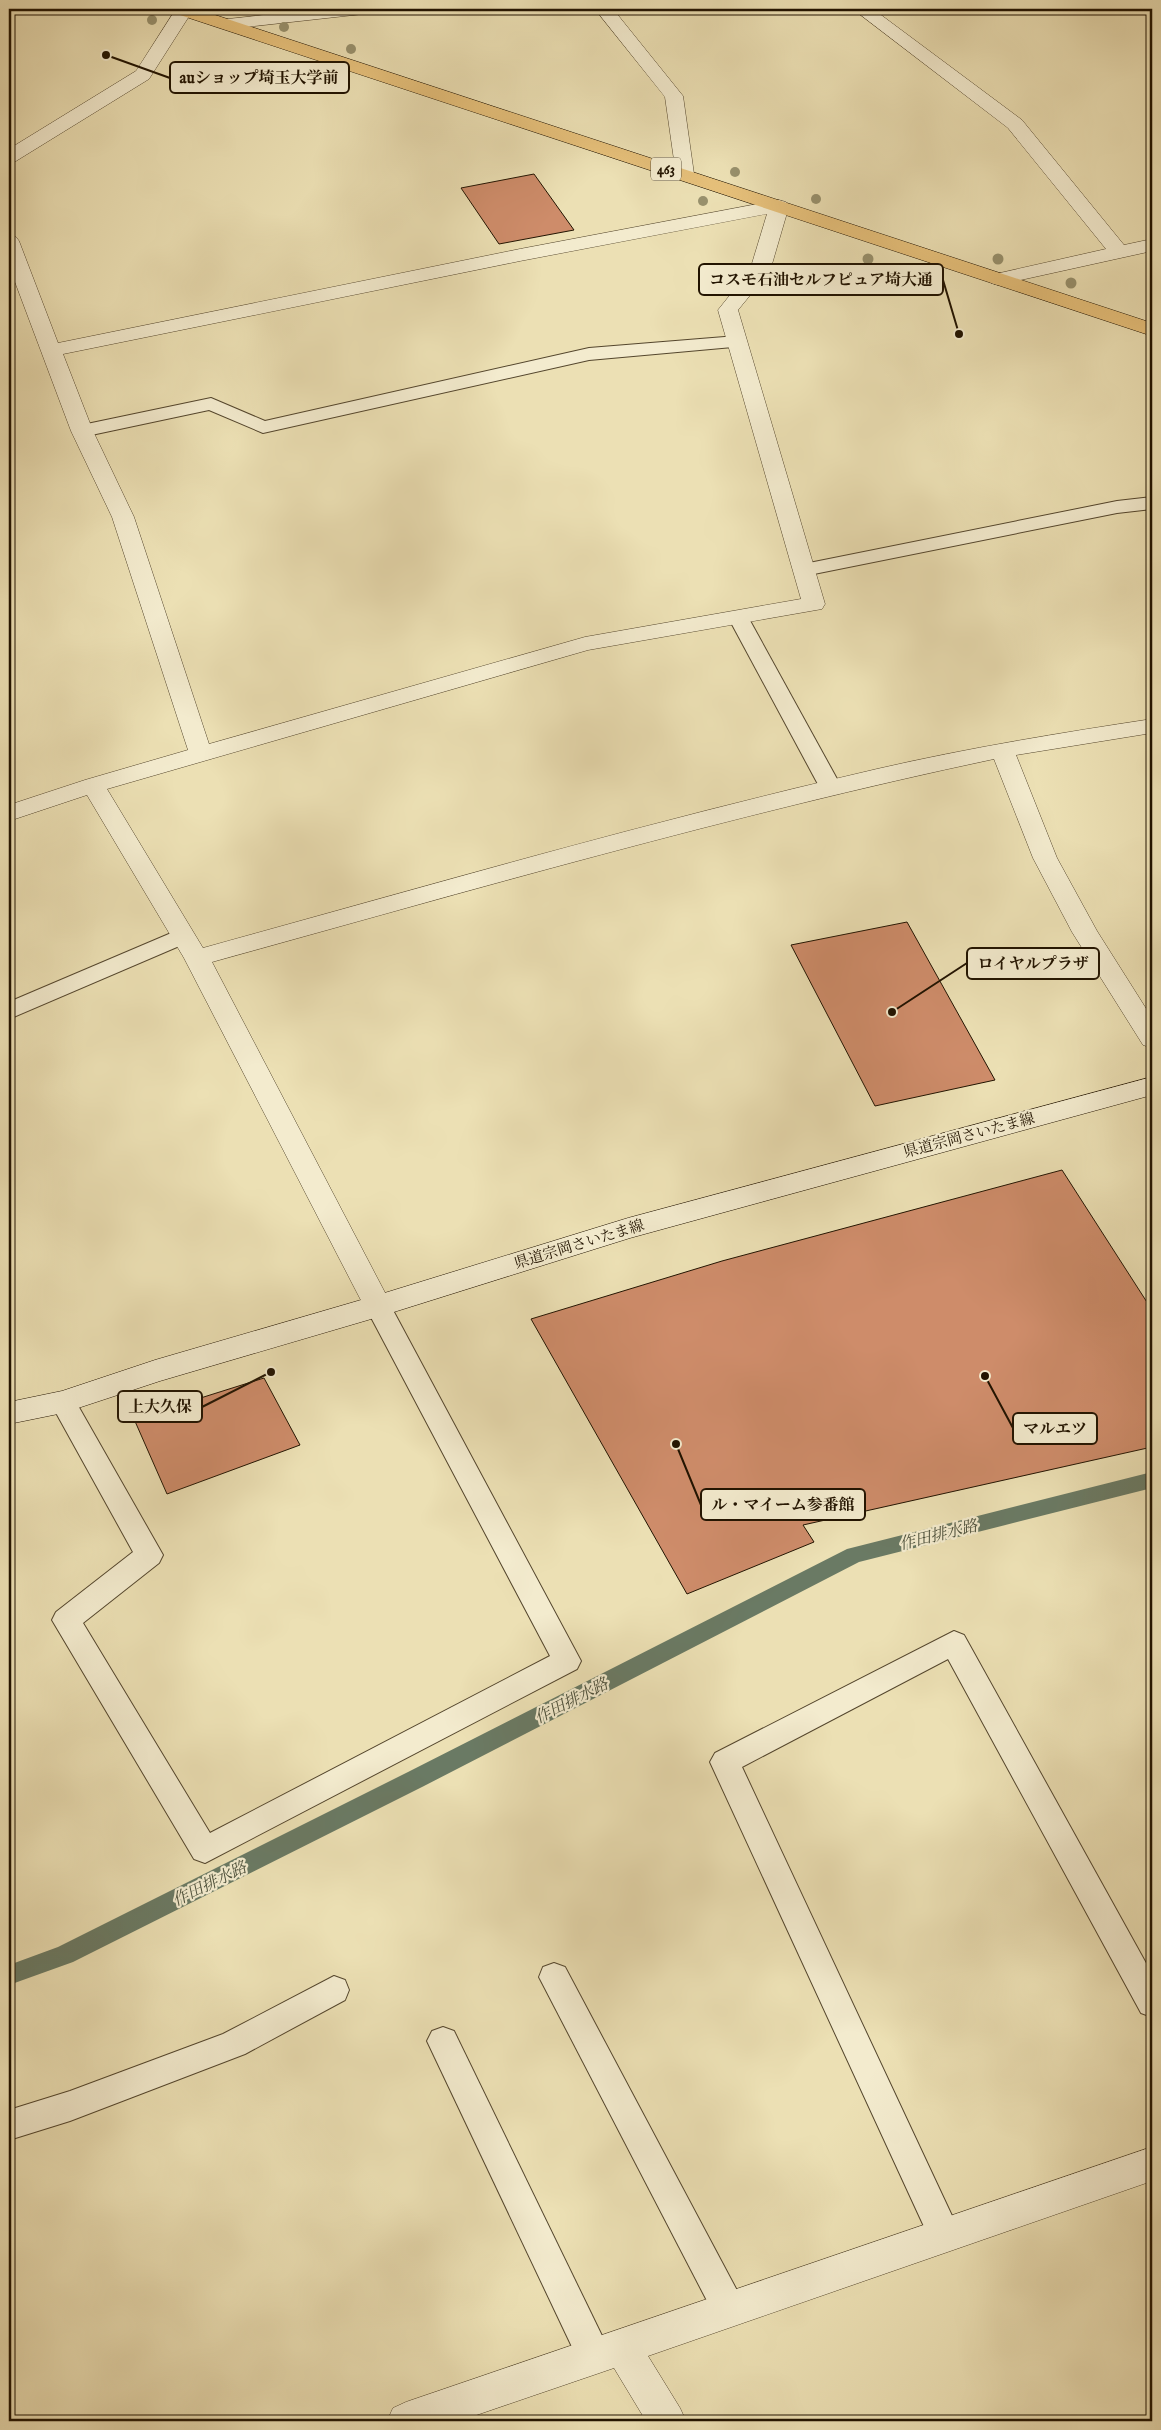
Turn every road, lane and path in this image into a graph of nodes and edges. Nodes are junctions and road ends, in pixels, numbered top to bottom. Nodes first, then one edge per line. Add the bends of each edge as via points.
1 (182, 9) edge
2 (363, 9) edge
3 (604, 9) edge
4 (862, 9) edge
5 (228, 24) junction
6 (9, 156) edge
7 (684, 174) junction
8 (779, 206) junction
9 (9, 241) edge
10 (1152, 245) edge
11 (1118, 251) junction
12 (998, 279) junction
13 (1152, 330) edge
14 (737, 342) junction
15 (50, 350) junction
16 (82, 431) junction
17 (1152, 503) edge
18 (804, 570) junction
19 (738, 617) junction
20 (1152, 726) edge
21 (1002, 750) junction
22 (201, 754) junction
23 (94, 785) junction
24 (831, 788) junction
25 (9, 813) edge
26 (183, 936) junction
27 (196, 958) junction
28 (9, 1011) edge
29 (1152, 1039) edge
30 (1152, 1086) edge
31 (378, 1306) junction
32 (63, 1402) junction
33 (9, 1413) edge
34 (554, 1977) dead end
35 (334, 1990) dead end
36 (1152, 2003) edge
37 (442, 2041) dead end
38 (9, 2125) edge
39 (1152, 2164) edge
40 (946, 2235) junction
41 (730, 2310) junction
42 (608, 2351) junction
43 (406, 2421) edge
44 (666, 2421) edge

1 - 5 highway, 463
1 - 6 street via 143,75
2 - 5 street
3 - 7 street via 674,96
4 - 11 street via 1015,124
5 - 7 highway, 463
7 - 8 highway, 463
8 - 12 highway, 463
8 - 14 street via 760,271 728,310
8 - 15 street
9 - 15 street
10 - 11 street
11 - 12 street
12 - 13 highway, 463
14 - 16 lane via 589,354 263,427 210,404
14 - 18 street
15 - 16 street
16 - 22 street via 123,517
17 - 18 lane via 1117,507
18 - 19 street via 814,604
19 - 22 street via 585,644
19 - 24 lane
20 - 21 street
21 - 24 street
21 - 29 street via 1044,858 1085,932
22 - 23 street
23 - 25 street
23 - 26 street
24 - 27 street via 653,832
26 - 27 street
26 - 28 lane
27 - 31 street
30 - 31 street, 県道宗岡さいたま線 via 628,1228
31 - 32 street, 県道宗岡さいたま線 via 155,1371
31 - 32 lane via 567,1661 205,1850 66,1620 149,1556
32 - 33 street, 県道宗岡さいたま線
34 - 41 lane
35 - 38 lane via 234,2044 70,2106
36 - 40 lane via 954,1643 726,1762
37 - 42 lane
39 - 40 street
40 - 41 street
41 - 42 street
42 - 43 street
42 - 44 street

